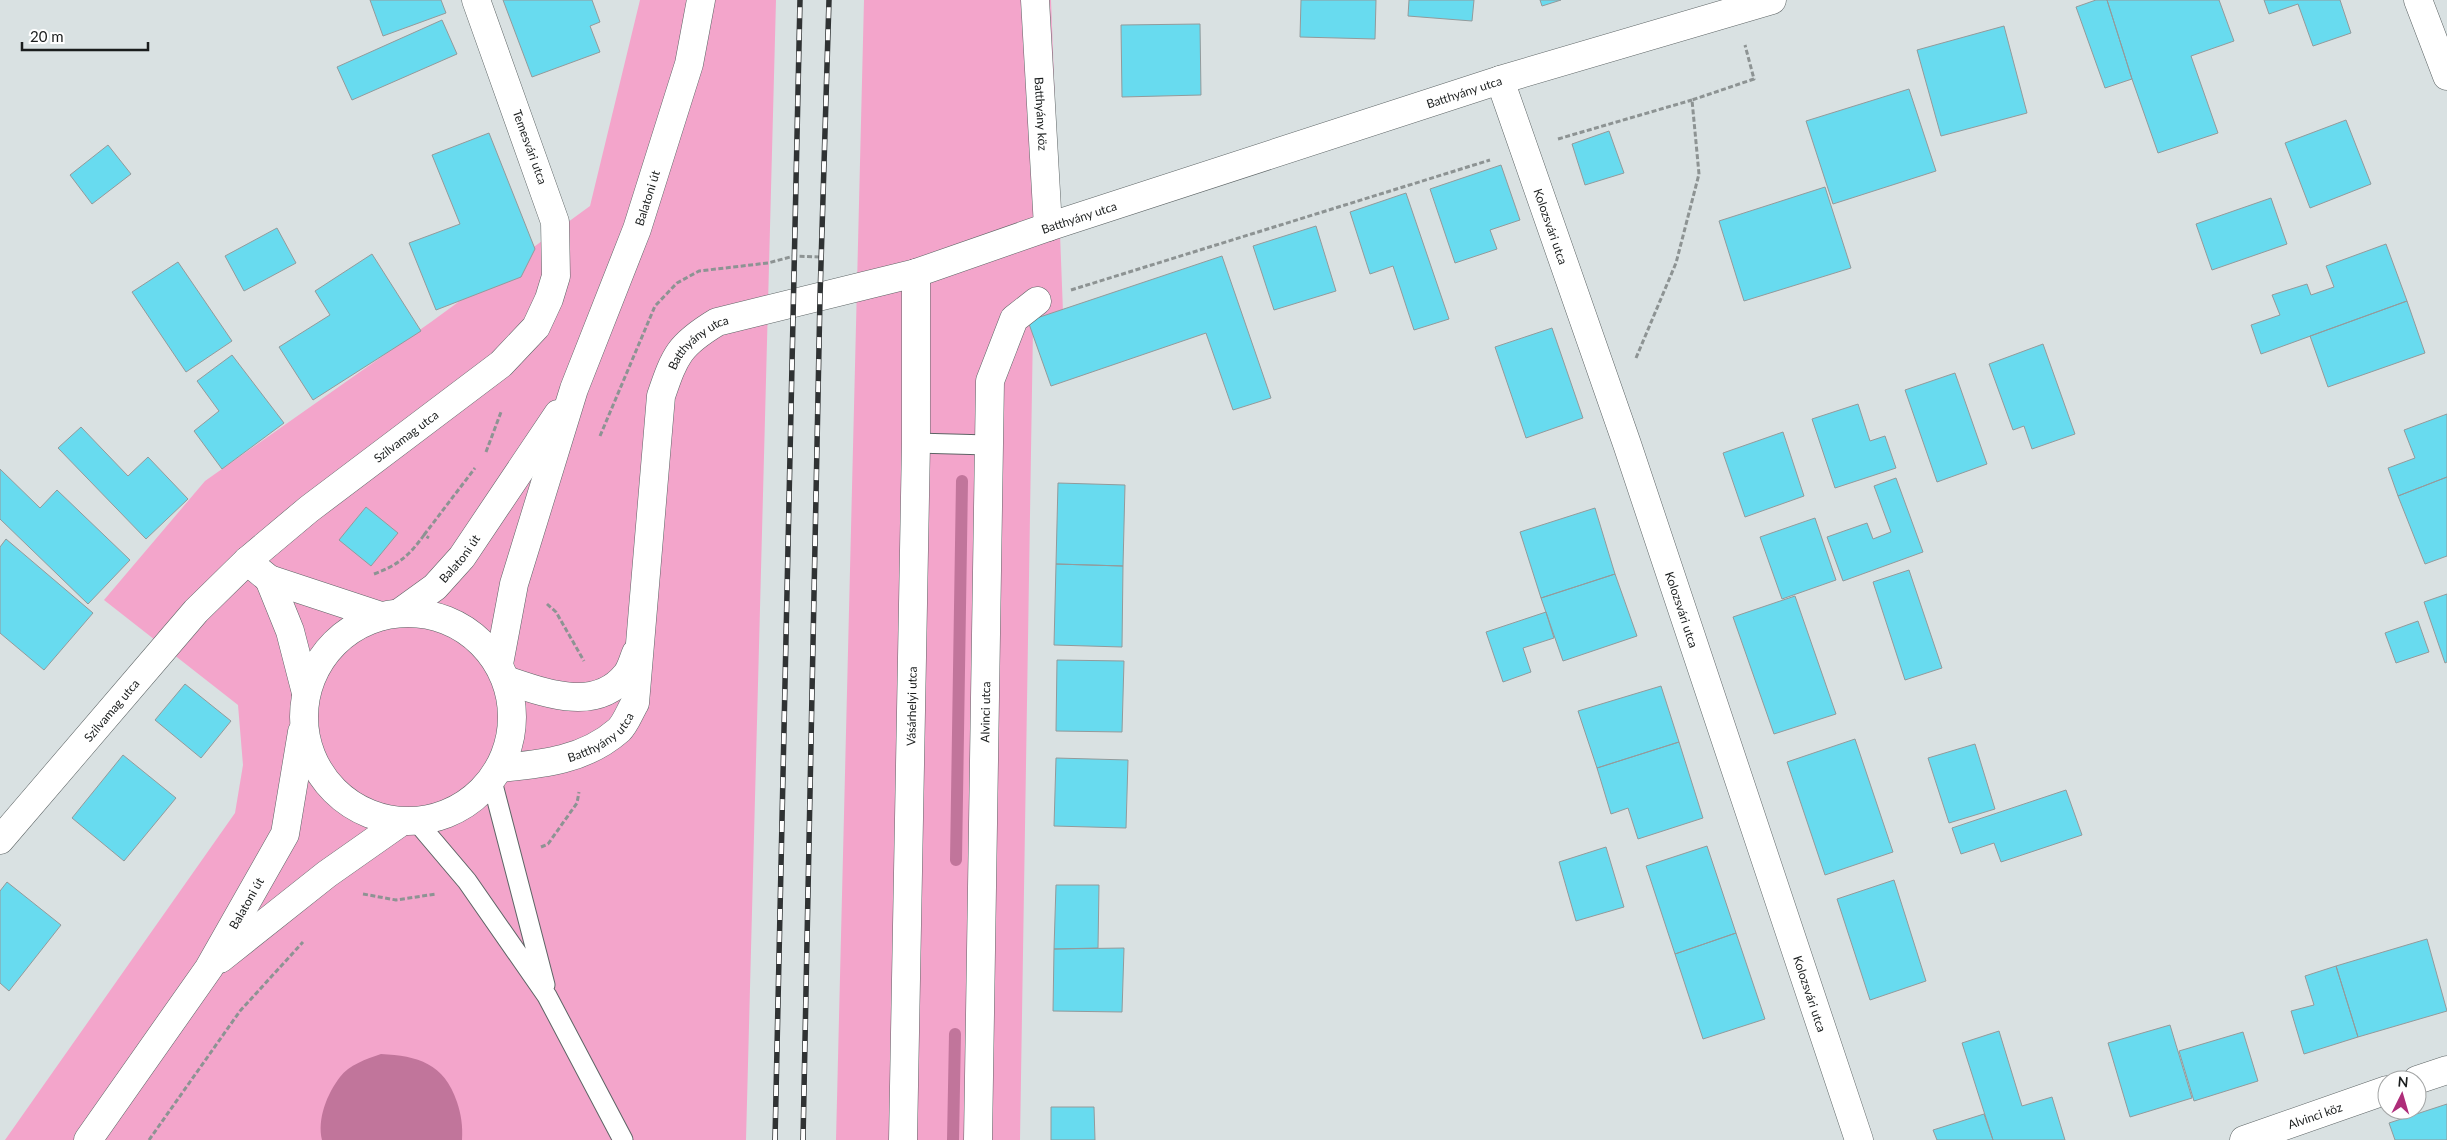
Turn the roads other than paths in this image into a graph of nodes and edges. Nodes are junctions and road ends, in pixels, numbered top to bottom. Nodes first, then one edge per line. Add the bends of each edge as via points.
1 (476, 0) edge
2 (701, 0) edge
3 (1035, 0) edge
4 (1772, 0) edge
5 (2418, 0) edge
6 (2447, 76) edge
7 (1500, 80) junction
8 (1048, 227) junction
9 (916, 273) junction
10 (549, 299) joint
11 (1037, 301) road end
12 (574, 390) junction
13 (916, 443) junction
14 (988, 445) junction
15 (247, 561) junction
16 (269, 579) junction
17 (390, 615) junction
18 (638, 647) junction
19 (502, 672) junction
20 (306, 693) junction
21 (304, 721) junction
22 (496, 775) junction
23 (409, 822) junction
24 (0, 840) edge
25 (209, 968) junction
26 (547, 996) junction
27 (2447, 1070) edge
28 (2427, 1077) edge
29 (2377, 1093) edge
30 (88, 1140) edge
31 (623, 1140) edge
32 (903, 1140) edge
33 (978, 1140) edge
34 (1859, 1140) edge
35 (2244, 1140) edge

1 - 10 street, Temesvári utca via 555,222 556,276
2 - 12 street, Balatoni út via 689,64 637,229
3 - 8 street, Batthyány köz
4 - 7 street, Batthyány utca
5 - 6 street
7 - 8 street, Batthyány utca
7 - 34 street, Kolozsvári utca via 1615,409
8 - 9 street, Batthyány utca
9 - 13 street, Vásárhelyi utca
9 - 18 street, Batthyány utca via 716,322 693,336 673,360 661,396
10 - 15 street, Szilvamag utca via 536,327 504,361 308,510
11 - 14 street, Alvinci utca via 1014,319 990,381
12 - 17 street, Balatoni út via 462,557 434,587
12 - 19 street, Balatoni út via 514,584
13 - 14 lane
13 - 32 street, Vásárhelyi utca
14 - 33 street, Alvinci utca
15 - 16 street
15 - 24 street, Szilvamag utca via 196,611
16 - 17 street
16 - 20 street via 290,631
17 - 19 street via 428,614 456,624 480,641
17 - 20 street via 355,627 333,644 316,667
18 - 19 street, Batthyány utca via 627,674 611,690 591,697 546,693
18 - 22 street, Batthyány utca via 635,703 620,729 586,752
19 - 22 street via 512,702 513,725 509,747
20 - 21 street
21 - 23 street via 309,751 323,778 345,800 372,816
21 - 25 street, Balatoni út via 285,834
22 - 23 street via 471,802 446,815
22 - 26 lane
23 - 25 street, Balatoni út via 327,874
23 - 26 lane via 468,881
25 - 30 street, Balatoni út
26 - 31 lane
27 - 28 street
29 - 35 street, Alvinci köz

